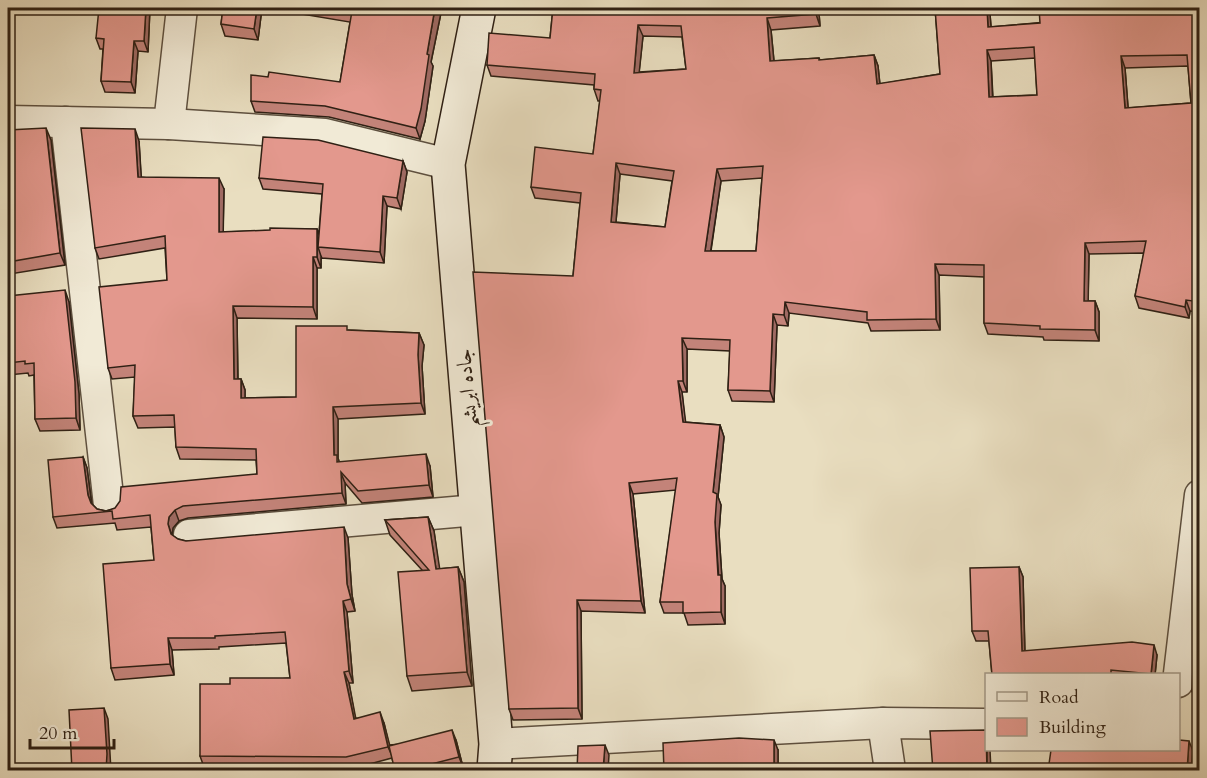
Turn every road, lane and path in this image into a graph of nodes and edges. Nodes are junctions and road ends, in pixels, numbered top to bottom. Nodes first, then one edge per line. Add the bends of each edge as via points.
1 (182, 8) edge
2 (479, 8) edge
3 (8, 121) edge
4 (66, 122) junction
5 (169, 124) junction
6 (448, 164) junction
7 (1200, 495) edge
8 (109, 505) dead end
9 (477, 510) junction
10 (189, 535) dead end
11 (1180, 673) edge
12 (883, 723) junction
13 (985, 724) edge
14 (495, 757) edge
15 (890, 771) edge

1 - 5 street
2 - 6 main road, جاده ابریشم
3 - 4 street
4 - 5 street
4 - 8 street
5 - 6 street via 325,134
6 - 9 main road, جاده ابریشم
7 - 11 street
9 - 10 street
9 - 14 main road, جاده ابریشم
12 - 13 street
12 - 14 street
12 - 15 street

